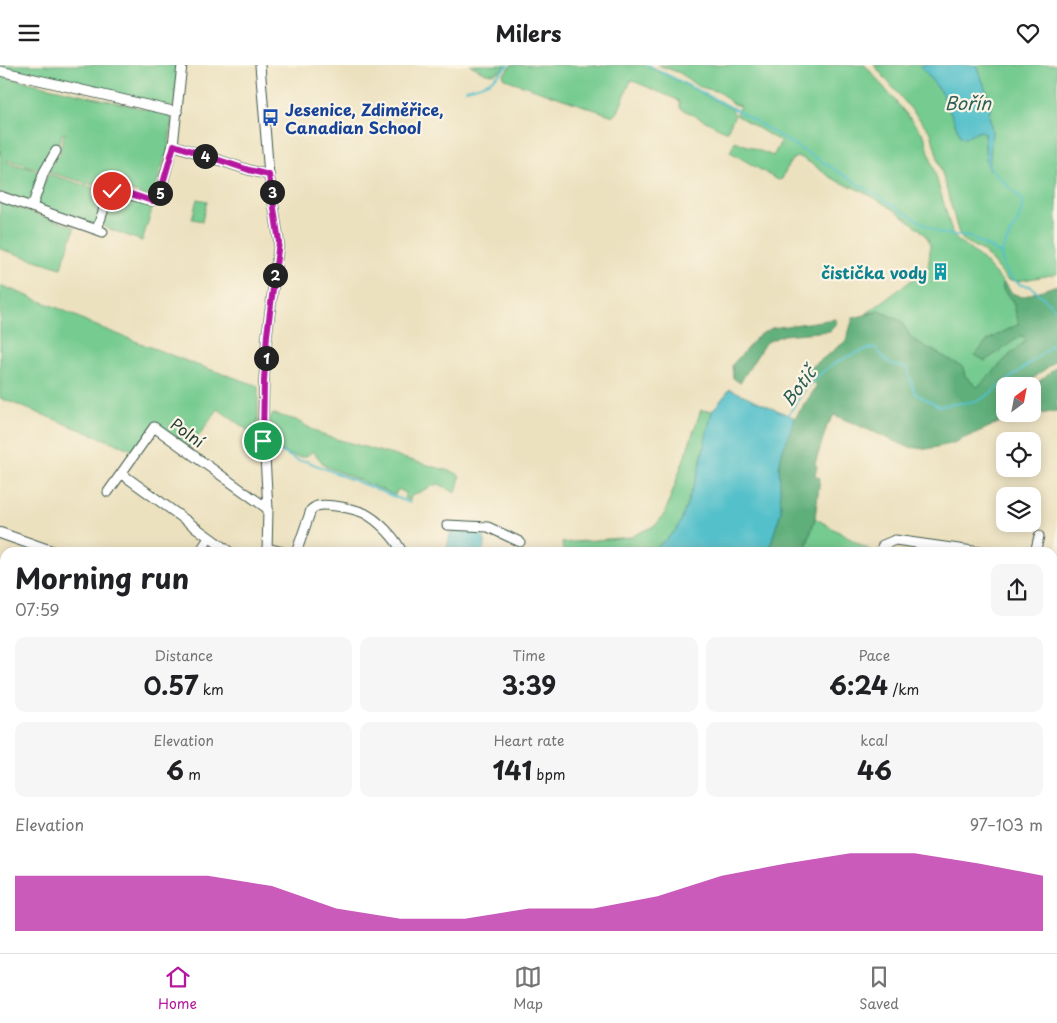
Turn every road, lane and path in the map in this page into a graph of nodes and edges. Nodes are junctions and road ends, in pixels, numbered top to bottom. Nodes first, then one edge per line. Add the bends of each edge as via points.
1 (182, 65) edge
2 (260, 65) edge
3 (0, 71) edge
4 (177, 112) junction
5 (174, 145) junction
6 (56, 151) dead end
7 (269, 175) junction
8 (0, 196) edge
9 (32, 207) junction
10 (122, 474) junction
11 (108, 492) dead end
12 (268, 509) junction
13 (447, 525) dead end
14 (4, 535) edge
15 (1039, 536) dead end
16 (209, 538) junction
17 (520, 542) dead end
18 (39, 547) edge
19 (203, 547) edge
20 (222, 547) edge
21 (268, 547) edge
22 (298, 547) edge
23 (400, 547) edge
24 (882, 547) edge
25 (945, 547) edge
26 (1036, 547) edge

1 - 4 street
2 - 7 street
3 - 4 street
4 - 5 street
5 - 7 street
5 - 9 street via 157,200 113,190 109,194 100,231
6 - 9 street via 44,172
7 - 12 street via 279,242 264,381 263,441
8 - 9 street
10 - 11 street, Polní
10 - 12 street, Polní via 154,427
10 - 16 street
12 - 21 street
13 - 17 street via 488,527
14 - 18 main road
15 - 26 street
16 - 19 street
16 - 20 street
22 - 23 street via 311,510 316,505 364,513 387,530
24 - 25 street via 895,540

